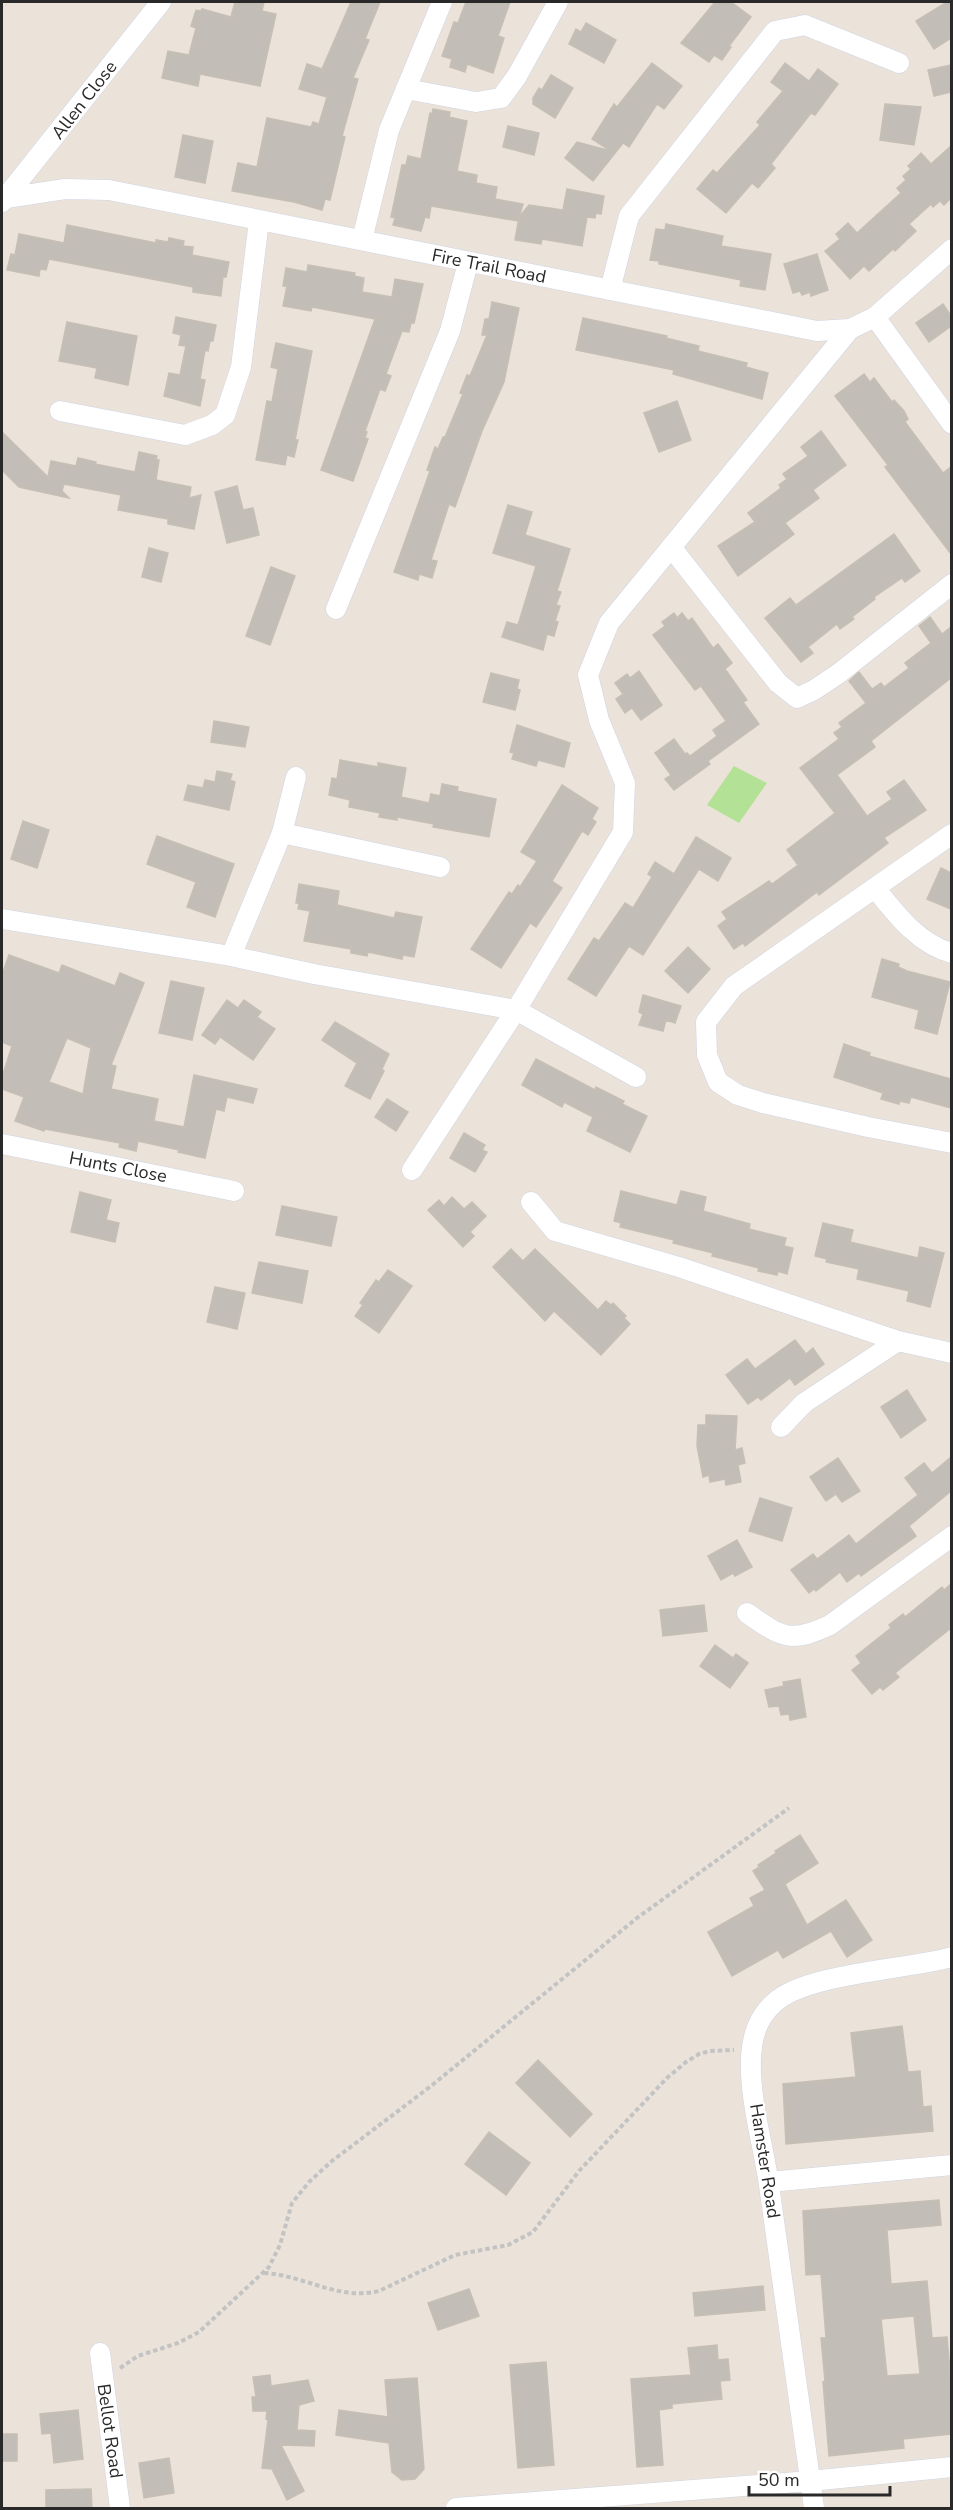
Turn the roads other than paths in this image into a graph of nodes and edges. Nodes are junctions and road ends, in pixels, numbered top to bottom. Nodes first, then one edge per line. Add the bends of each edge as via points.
1 (161, 2) edge
2 (442, 2) edge
3 (558, 2) edge
4 (898, 63) dead end
5 (406, 89) junction
6 (4, 200) edge
7 (259, 221) junction
8 (362, 240) junction
9 (951, 249) edge
10 (468, 263) junction
11 (610, 290) junction
12 (875, 317) junction
13 (850, 329) junction
14 (60, 411) dead end
15 (951, 424) edge
16 (671, 547) junction
17 (951, 584) edge
18 (336, 609) dead end
19 (296, 777) dead end
20 (282, 833) junction
21 (951, 834) edge
22 (440, 867) dead end
23 (875, 888) junction
24 (2, 919) edge
25 (951, 953) edge
26 (231, 956) junction
27 (516, 1010) junction
28 (636, 1077) dead end
29 (951, 1143) edge
30 (2, 1144) edge
31 (412, 1170) dead end
32 (234, 1191) dead end
33 (531, 1202) dead end
34 (898, 1341) junction
35 (951, 1353) edge
36 (781, 1427) dead end
37 (951, 1536) edge
38 (747, 1613) dead end
39 (951, 1957) edge
40 (951, 2165) edge
41 (769, 2182) junction
42 (100, 2354) dead end
43 (951, 2467) edge
44 (810, 2481) junction
45 (120, 2508) edge
46 (456, 2508) edge
47 (814, 2508) edge

1 - 6 street, Allen Close
2 - 5 street
3 - 5 street via 518,76 501,98 476,102
4 - 11 street via 805,25 775,31 629,216
5 - 8 street via 389,130
6 - 7 street, Fire Trail Road via 65,189 109,190
7 - 8 street, Fire Trail Road
7 - 14 street via 241,367 225,415 212,425 185,435
8 - 10 street, Fire Trail Road
9 - 12 street, Fire Trail Road
10 - 11 street, Fire Trail Road
10 - 18 street via 450,331
11 - 13 street, Fire Trail Road via 817,331
12 - 13 street, Fire Trail Road
12 - 15 street
13 - 16 street
16 - 17 street via 777,683 797,698 838,674
16 - 27 street via 609,623 588,675 598,720 625,783 623,832
19 - 20 street
20 - 22 street
20 - 26 street
21 - 23 street
23 - 25 street via 898,917 939,950
23 - 29 street via 734,986 706,1022 707,1055 718,1082 738,1095
24 - 26 street
26 - 27 street
27 - 28 street
27 - 31 street
30 - 32 street, Hunts Close
33 - 34 street via 555,1231 679,1267
34 - 35 street
34 - 36 street via 804,1403
37 - 38 street via 830,1625 813,1633 777,1634
39 - 41 street, Hamster Road via 792,1990 765,2012 751,2050 752,2080
40 - 41 street
41 - 44 street, Hamster Road
42 - 45 street, Bellot Road
43 - 44 street
44 - 46 street
44 - 47 street, Hamster Road

